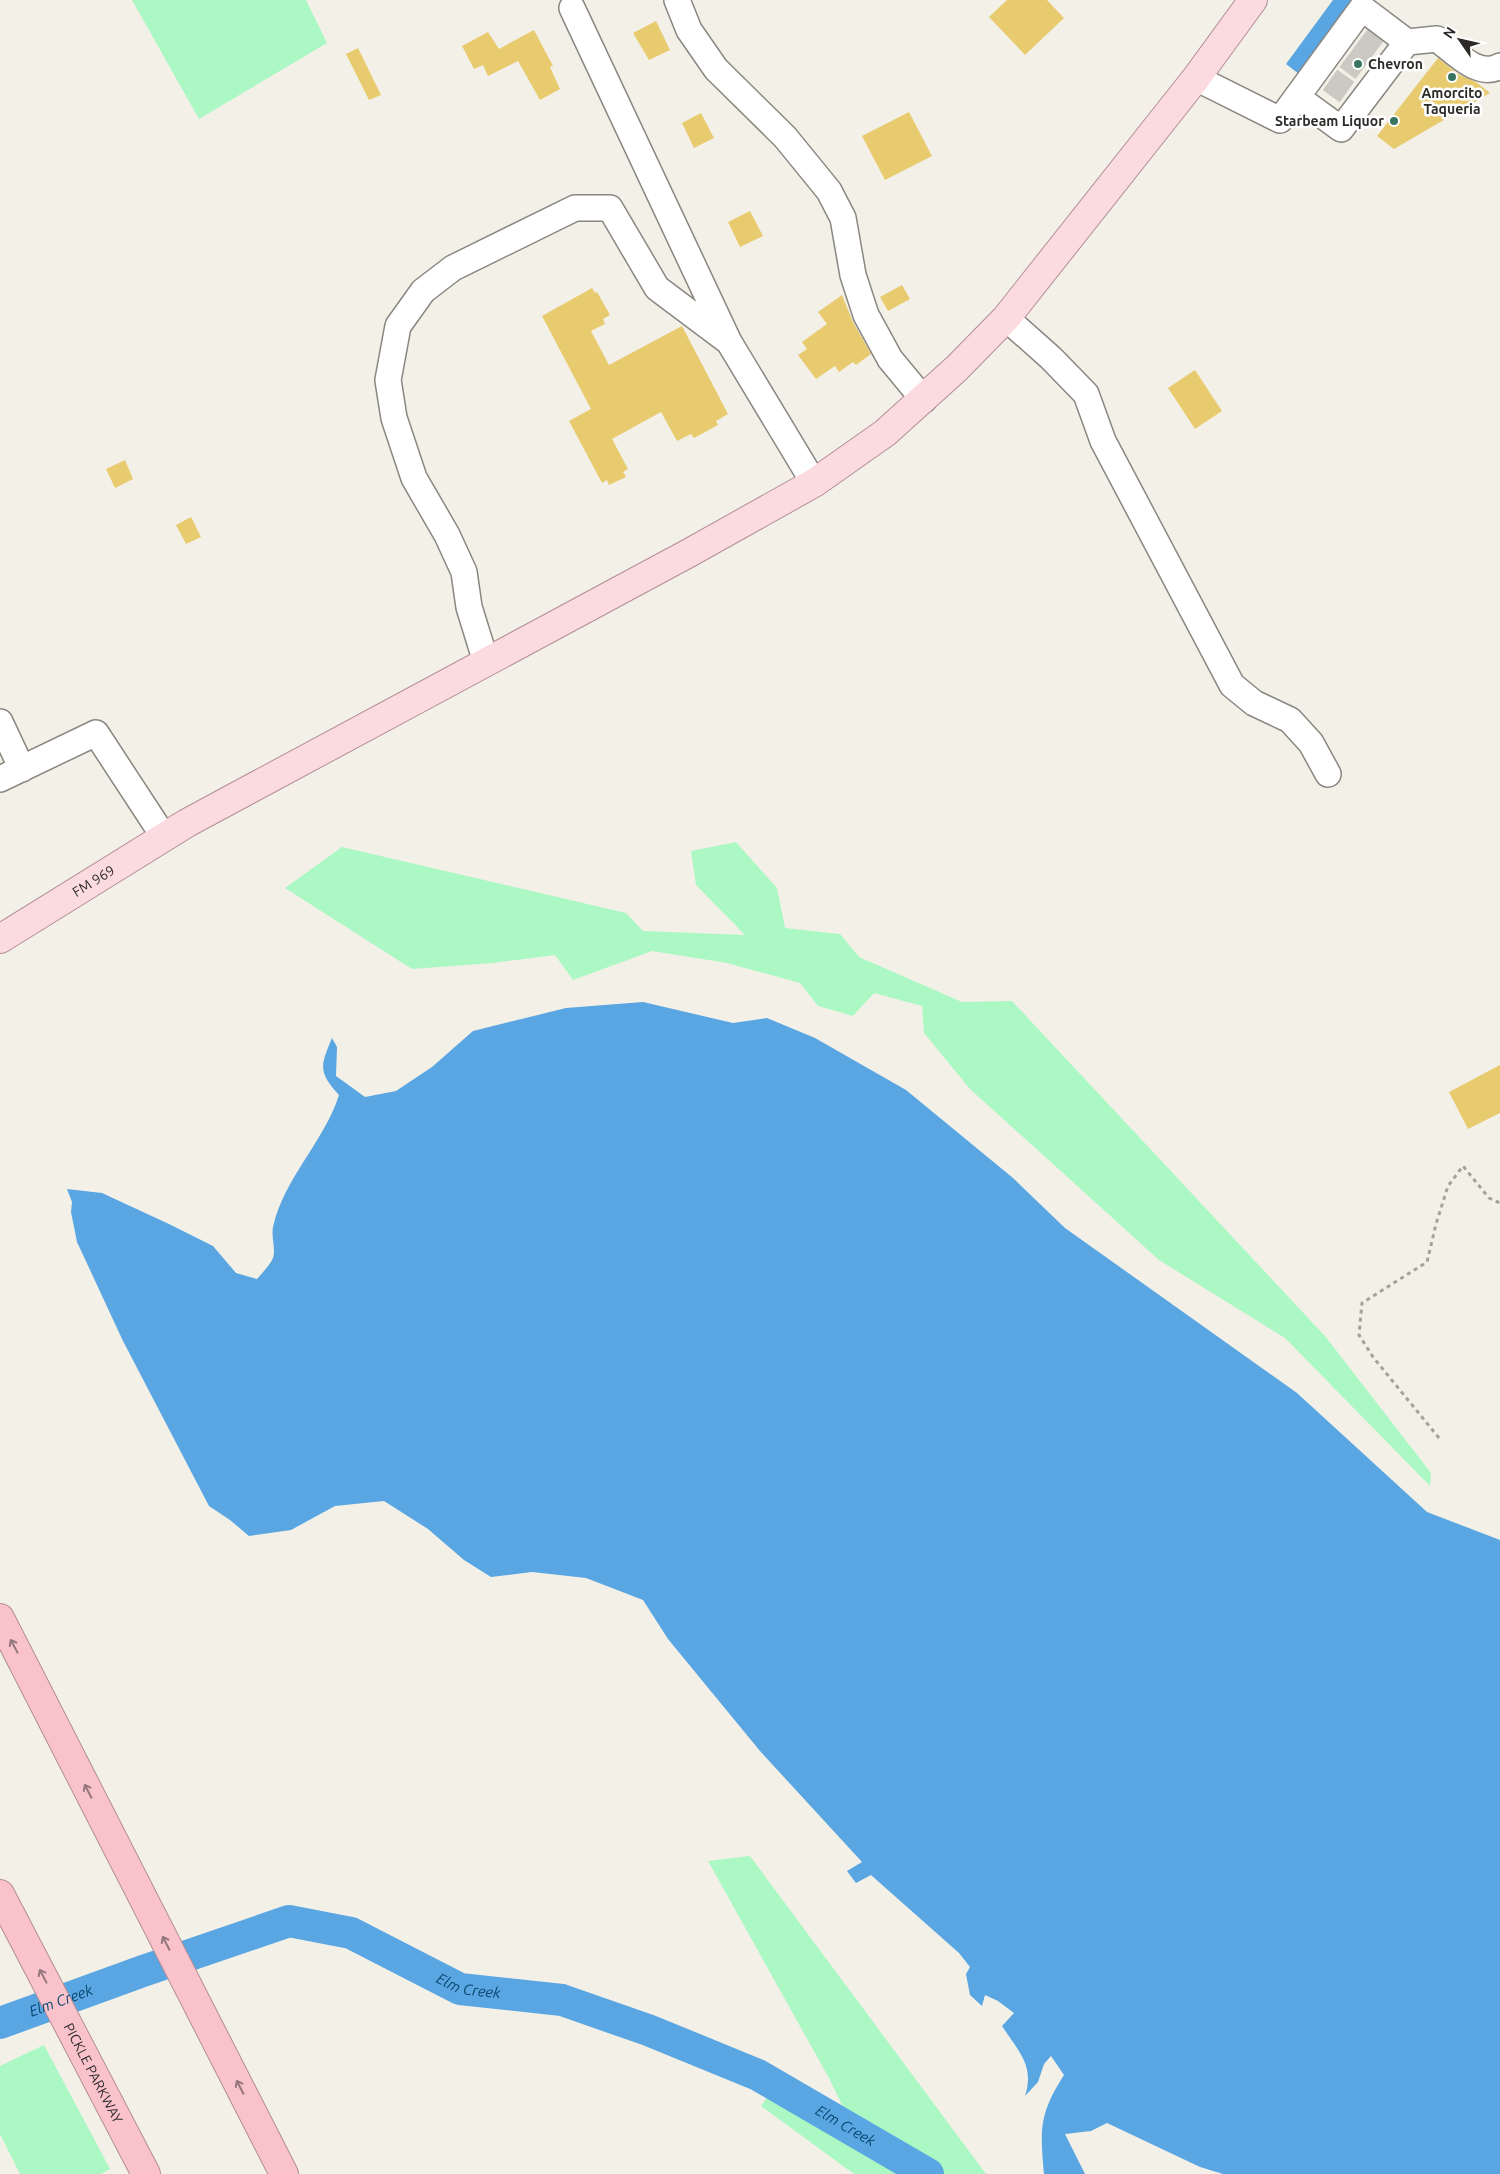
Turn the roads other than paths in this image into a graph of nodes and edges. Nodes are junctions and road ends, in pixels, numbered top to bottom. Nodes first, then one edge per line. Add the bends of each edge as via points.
1 (678, 0) edge
2 (1253, 0) edge
3 (572, 8) dead end
4 (1407, 42) junction
5 (1362, 54) junction
6 (1500, 66) edge
7 (1196, 78) junction
8 (1338, 86) junction
9 (1297, 97) junction
10 (1006, 318) junction
11 (729, 342) junction
12 (924, 400) junction
13 (814, 483) junction
14 (486, 662) junction
15 (0, 722) edge
16 (22, 769) junction
17 (1328, 774) dead end
18 (0, 780) edge
19 (164, 837) junction
20 (0, 939) edge
21 (0, 1618) edge
22 (0, 1894) edge
23 (146, 2174) edge
24 (284, 2174) edge

1 - 12 lane via 689,30 716,70 784,136 829,190 842,218 853,275 866,315 890,359
2 - 7 main road, FM 969
3 - 11 lane
4 - 5 lane
4 - 5 lane via 1362,8
4 - 6 lane via 1437,39 1478,69 1492,71
5 - 8 lane
5 - 8 lane
7 - 9 lane via 1280,120
7 - 10 main road, FM 969
8 - 9 lane
8 - 9 lane via 1341,129
10 - 12 main road, FM 969
10 - 17 lane via 1052,358 1086,394 1103,441 1232,685 1254,703 1290,720 1311,743
11 - 13 lane
11 - 14 lane via 657,288 610,208 575,208 453,268 423,291 398,326 388,380 394,418 414,478 464,572 469,607
12 - 13 main road, FM 969 via 885,433
13 - 14 main road, FM 969
14 - 19 main road, FM 969 / FM 969
15 - 16 lane
16 - 18 lane
16 - 19 lane via 96,733
19 - 20 main road, FM 969 / FM 969
24 -> 21 highway
23 -> 22 highway, PICKLE PARKWAY

